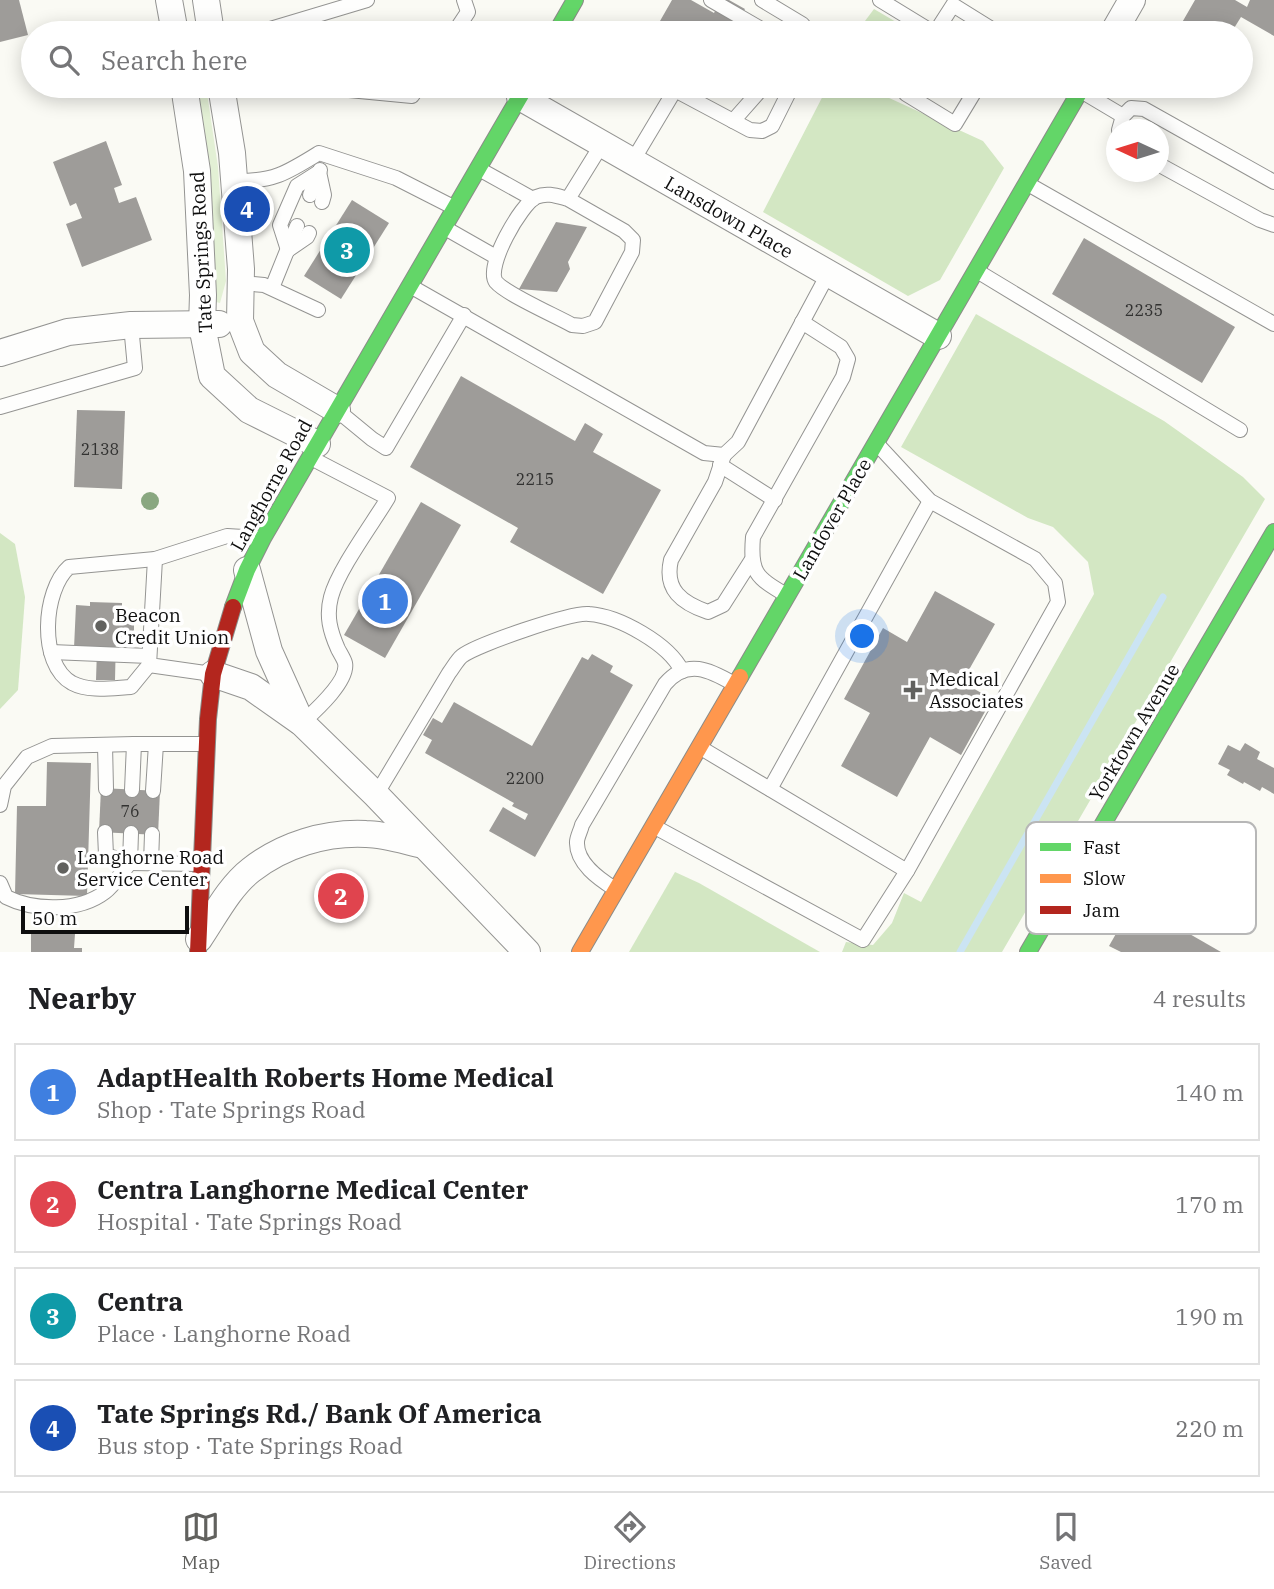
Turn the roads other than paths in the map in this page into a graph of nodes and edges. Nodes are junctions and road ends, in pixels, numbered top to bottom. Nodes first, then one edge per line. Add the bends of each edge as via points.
1 (169, 0) edge
2 (206, 0) edge
3 (367, 0) edge
4 (464, 0) edge
5 (575, 0) edge
6 (711, 0) edge
7 (762, 0) edge
8 (880, 0) edge
9 (1132, 0) edge
10 (173, 21) edge
11 (209, 21) edge
12 (297, 21) edge
13 (462, 21) edge
14 (566, 21) edge
15 (747, 21) edge
16 (797, 21) edge
17 (915, 21) edge
18 (943, 21) edge
19 (979, 21) edge
20 (1120, 21) edge
21 (186, 98) edge
22 (222, 98) edge
23 (519, 98) edge
24 (532, 98) edge
25 (667, 98) edge
26 (690, 98) edge
27 (753, 98) edge
28 (786, 98) edge
29 (913, 98) edge
30 (971, 98) edge
31 (1076, 98) edge
32 (1093, 98) edge
33 (1117, 119) edge
34 (1124, 119) edge
35 (1162, 119) edge
36 (733, 121) junction
37 (1169, 123) edge
38 (602, 144) junction
39 (326, 156) junction
40 (632, 162) junction
41 (478, 169) junction
42 (1169, 170) edge
43 (319, 172) junction
44 (234, 181) junction
45 (1274, 182) edge
46 (1026, 183) junction
47 (316, 198) dead end
48 (533, 198) junction
49 (568, 199) junction
50 (456, 208) junction
51 (1274, 225) edge
52 (445, 228) junction
53 (303, 229) dead end
54 (288, 250) junction
55 (496, 257) junction
56 (976, 270) junction
57 (828, 274) junction
58 (241, 283) junction
59 (411, 286) junction
60 (272, 288) junction
61 (318, 310) dead end
62 (464, 315) junction
63 (240, 321) junction
64 (802, 322) junction
65 (1274, 324) edge
66 (131, 326) junction
67 (202, 326) junction
68 (938, 337) junction
69 (0, 354) edge
70 (0, 407) edge
71 (337, 410) junction
72 (1240, 430) dead end
73 (876, 443) junction
74 (313, 451) junction
75 (722, 460) junction
76 (775, 500) junction
77 (930, 501) junction
78 (1274, 532) edge
79 (263, 538) junction
80 (155, 559) junction
81 (751, 561) junction
82 (247, 570) junction
83 (788, 595) junction
84 (51, 652) junction
85 (149, 660) junction
86 (677, 673) junction
87 (213, 674) junction
88 (736, 685) junction
89 (302, 723) junction
90 (134, 744) junction
91 (156, 744) junction
92 (206, 744) junction
93 (105, 745) junction
94 (699, 747) junction
95 (106, 789) dead end
96 (770, 789) junction
97 (132, 790) dead end
98 (153, 791) dead end
99 (376, 795) junction
100 (0, 805) edge
101 (1107, 822) edge
102 (653, 826) junction
103 (105, 832) dead end
104 (131, 833) dead end
105 (152, 834) dead end
106 (423, 845) junction
107 (130, 863) junction
108 (151, 863) junction
109 (201, 864) junction
110 (907, 871) junction
111 (0, 883) edge
112 (616, 890) junction
113 (198, 946) edge
114 (527, 952) edge
115 (580, 952) edge

1 - 10 street
2 - 11 street
3 - 12 lane
4 - 13 lane via 468,12
5 - 14 street
6 - 15 lane
7 - 16 lane
8 - 17 lane
9 - 20 street
18 - 19 lane via 953,5
21 - 67 street, Tate Springs Road via 197,171
22 - 44 street, Tate Springs Road
23 - 41 street, Langhorne Road
24 - 38 street, Lansdown Place
25 - 40 lane
26 - 36 lane
27 - 36 lane
28 - 36 lane via 772,126 762,131
29 - 30 lane via 955,124
31 - 46 street, Landover Place
32 - 33 lane
34 - 35 lane via 1131,108
37 - 45 lane
38 - 40 street, Lansdown Place
38 - 49 lane
39 - 43 lane
39 - 44 lane via 319,153 285,174
39 - 50 lane via 396,178
40 - 57 street, Lansdown Place
41 - 48 lane
41 - 50 street, Langhorne Road
42 - 51 lane
43 - 47 lane via 324,195
43 - 54 lane via 297,186 280,225
44 - 58 street, Tate Springs Road
46 - 56 street, Landover Place
46 - 65 lane
48 - 49 lane via 546,194
48 - 55 lane
49 - 55 lane via 633,240 632,252 595,322 572,325 507,290 492,271
50 - 52 street, Langhorne Road
52 - 55 lane
52 - 59 street, Langhorne Road
53 - 54 lane
54 - 60 lane
56 - 68 street, Landover Place
56 - 72 lane
57 - 64 lane
57 - 68 street, Lansdown Place
58 - 60 lane
58 - 63 street, Tate Springs Road
59 - 62 lane
59 - 71 street, Langhorne Road
60 - 61 lane
62 - 71 lane via 386,448
62 - 75 lane
63 - 67 street
63 - 71 street, Tate Springs Road via 252,352 277,374
64 - 75 lane via 738,442
64 - 76 lane via 841,347 848,359 843,377
66 - 67 street
66 - 69 street via 68,332
66 - 70 lane via 135,369
67 - 74 street, Tate Springs Road via 212,376 249,410
68 - 73 street, Landover Place
71 - 74 street, Langhorne Road
73 - 77 lane
73 - 83 street, Landover Place
74 - 79 street, Langhorne Road
74 - 89 lane via 388,499 331,596 328,619 345,672
75 - 76 lane
75 - 81 lane via 715,482 671,560 672,590 691,606 708,612 723,605
76 - 81 lane via 753,537
77 - 96 lane
77 - 110 lane via 1035,559 1055,583 1058,602
78 - 101 street, Yorktown Avenue
79 - 80 lane via 227,537
79 - 82 street, Langhorne Road
80 - 84 lane via 69,567 60,575 49,618
80 - 85 lane
81 - 83 lane via 762,581
82 - 87 street, Langhorne Road
82 - 89 street via 269,651
83 - 88 street, Landover Place
84 - 85 lane
84 - 85 lane via 61,674 85,688 131,687
85 - 87 lane
86 - 88 lane via 696,668
86 - 99 lane via 676,659 664,647 608,618 587,613 476,649 449,673
86 - 112 lane via 664,684 582,825 577,842 589,869
87 - 89 street via 251,687
87 - 92 street, Langhorne Road
88 - 94 street, Landover Place
89 - 99 street
90 - 91 lane
90 - 93 lane
90 - 97 lane
91 - 92 lane
91 - 98 lane
92 - 109 street, Langhorne Road
93 - 95 lane
93 - 100 lane via 52,746 27,757 4,786
94 - 96 lane
94 - 102 street, Landover Place
96 - 110 lane
99 - 106 street
102 - 110 lane via 863,940
102 - 112 street, Landover Place
103 - 107 lane via 106,855
104 - 107 lane
105 - 108 lane
106 - 113 street via 367,834 321,836 282,851 244,877
106 - 114 street
107 - 108 lane
107 - 111 lane via 105,892 70,907 23,905 6,897
108 - 109 lane
109 - 113 street, Langhorne Road
112 - 115 street, Landover Place

